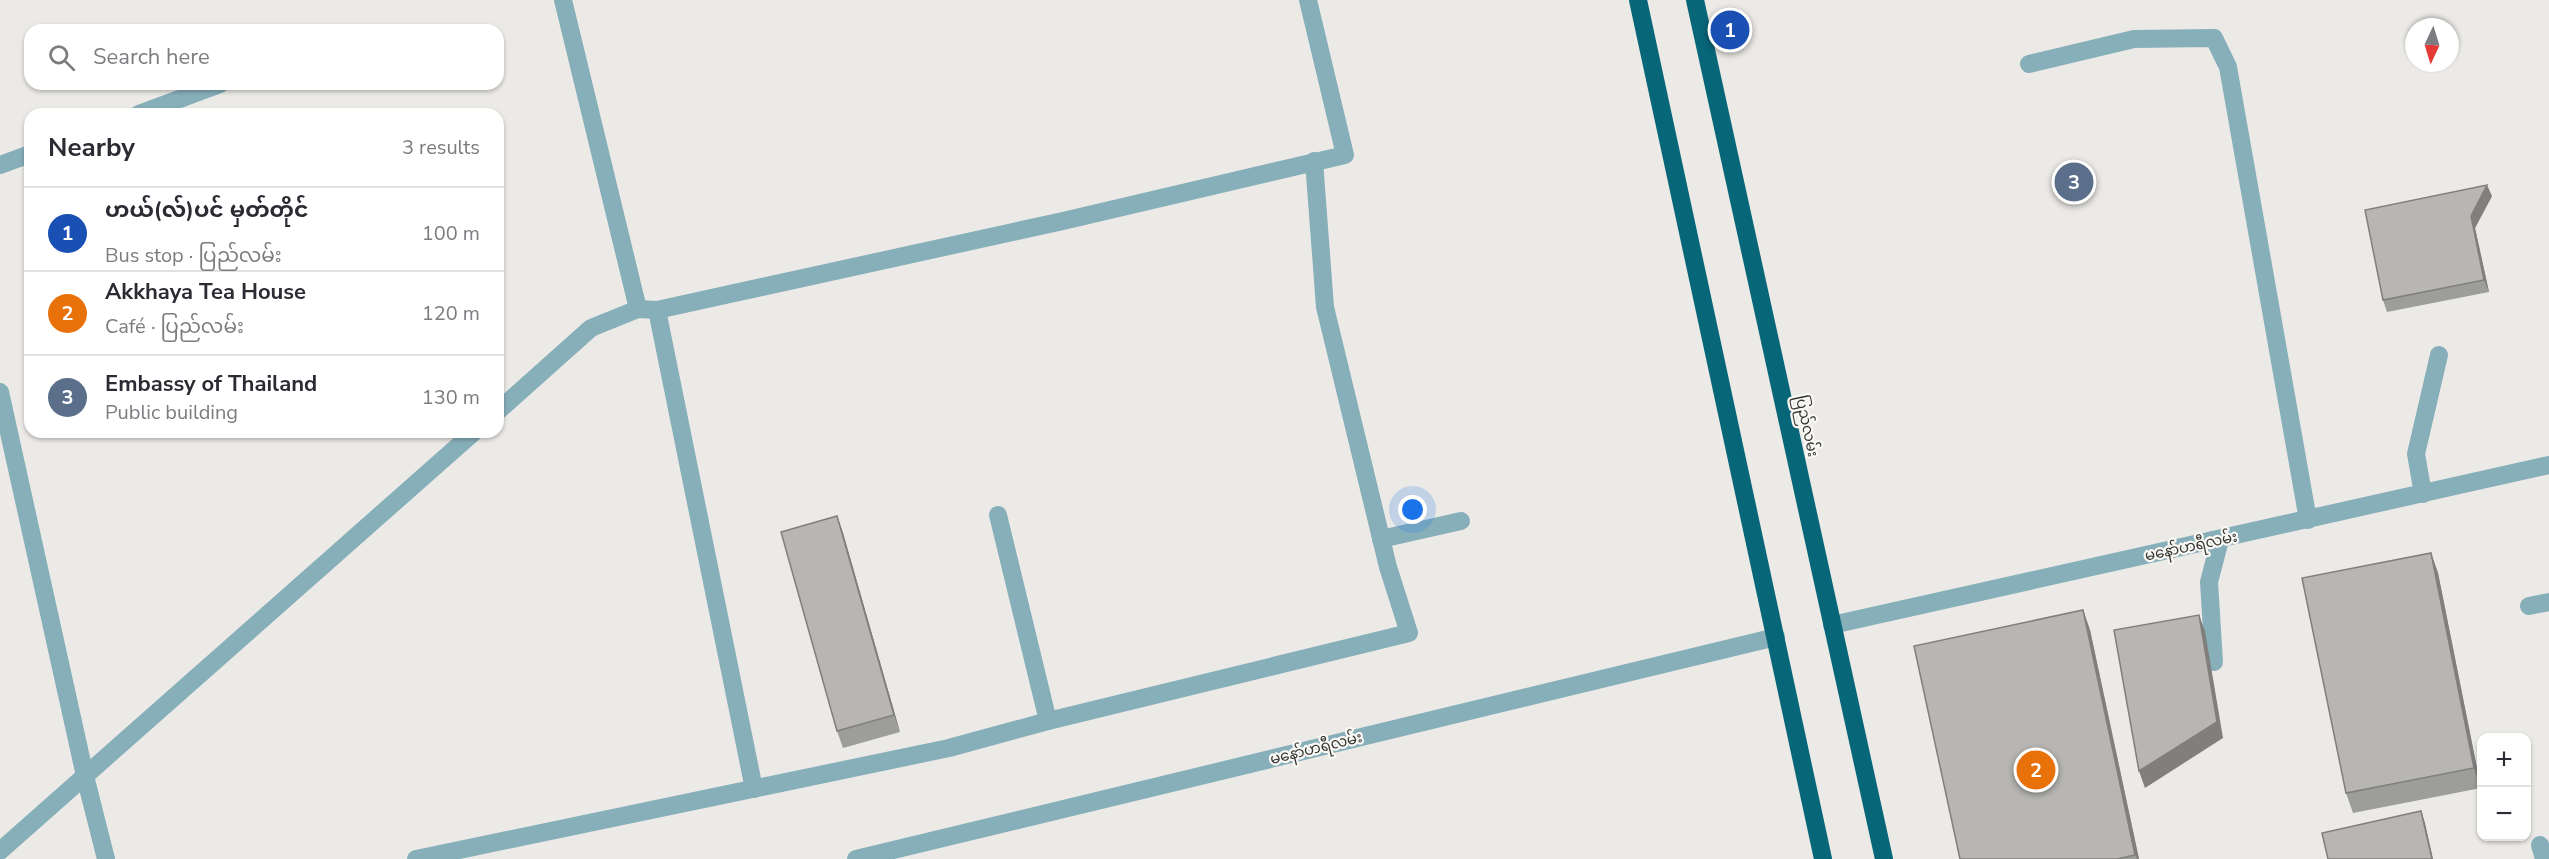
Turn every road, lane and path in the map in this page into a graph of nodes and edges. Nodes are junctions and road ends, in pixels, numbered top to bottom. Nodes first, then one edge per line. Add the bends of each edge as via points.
1 (563, 0) edge
2 (1308, 0) edge
3 (1638, 0) edge
4 (1695, 0) edge
5 (2029, 63) dead end
6 (204, 90) edge
7 (155, 108) edge
8 (24, 156) edge
9 (1314, 161) junction
10 (0, 165) edge
11 (638, 309) junction
12 (657, 310) junction
13 (2439, 355) dead end
14 (0, 392) edge
15 (504, 406) edge
16 (467, 438) edge
17 (2549, 465) edge
18 (2423, 494) junction
19 (998, 515) dead end
20 (2308, 520) junction
21 (1461, 521) dead end
22 (1381, 539) junction
23 (2220, 540) junction
24 (2549, 602) edge
25 (2529, 606) dead end
26 (1832, 625) junction
27 (1776, 637) junction
28 (2214, 662) dead end
29 (1048, 721) junction
30 (85, 776) junction
31 (754, 789) junction
32 (0, 851) edge
33 (106, 859) edge
34 (416, 859) edge
35 (856, 859) edge
36 (1823, 859) edge
37 (1884, 859) edge

1 - 11 street
2 - 9 street via 1345,154
3 - 27 highway
4 - 26 highway, ပြည်လမ်း
5 - 20 street via 2134,39 2214,38 2228,67
6 - 7 street
8 - 10 street
9 - 12 street
9 - 22 street via 1325,307
11 - 12 street
11 - 15 street via 591,328
12 - 31 street
13 - 18 street via 2416,454
14 - 30 street
16 - 30 street
17 - 18 street, မနော်ဟရီလမ်း
18 - 20 street, မနော်ဟရီလမ်း
19 - 29 street
20 - 23 street, မနော်ဟရီလမ်း
21 - 22 street
22 - 29 street via 1409,633
23 - 26 street, မနော်ဟရီလမ်း
23 - 28 street via 2209,582
24 - 25 street
26 - 37 highway, ပြည်လမ်း
27 - 35 street, မနော်ဟရီလမ်း
27 - 36 highway
29 - 31 street via 949,748
30 - 32 street
30 - 33 street
31 - 34 street

